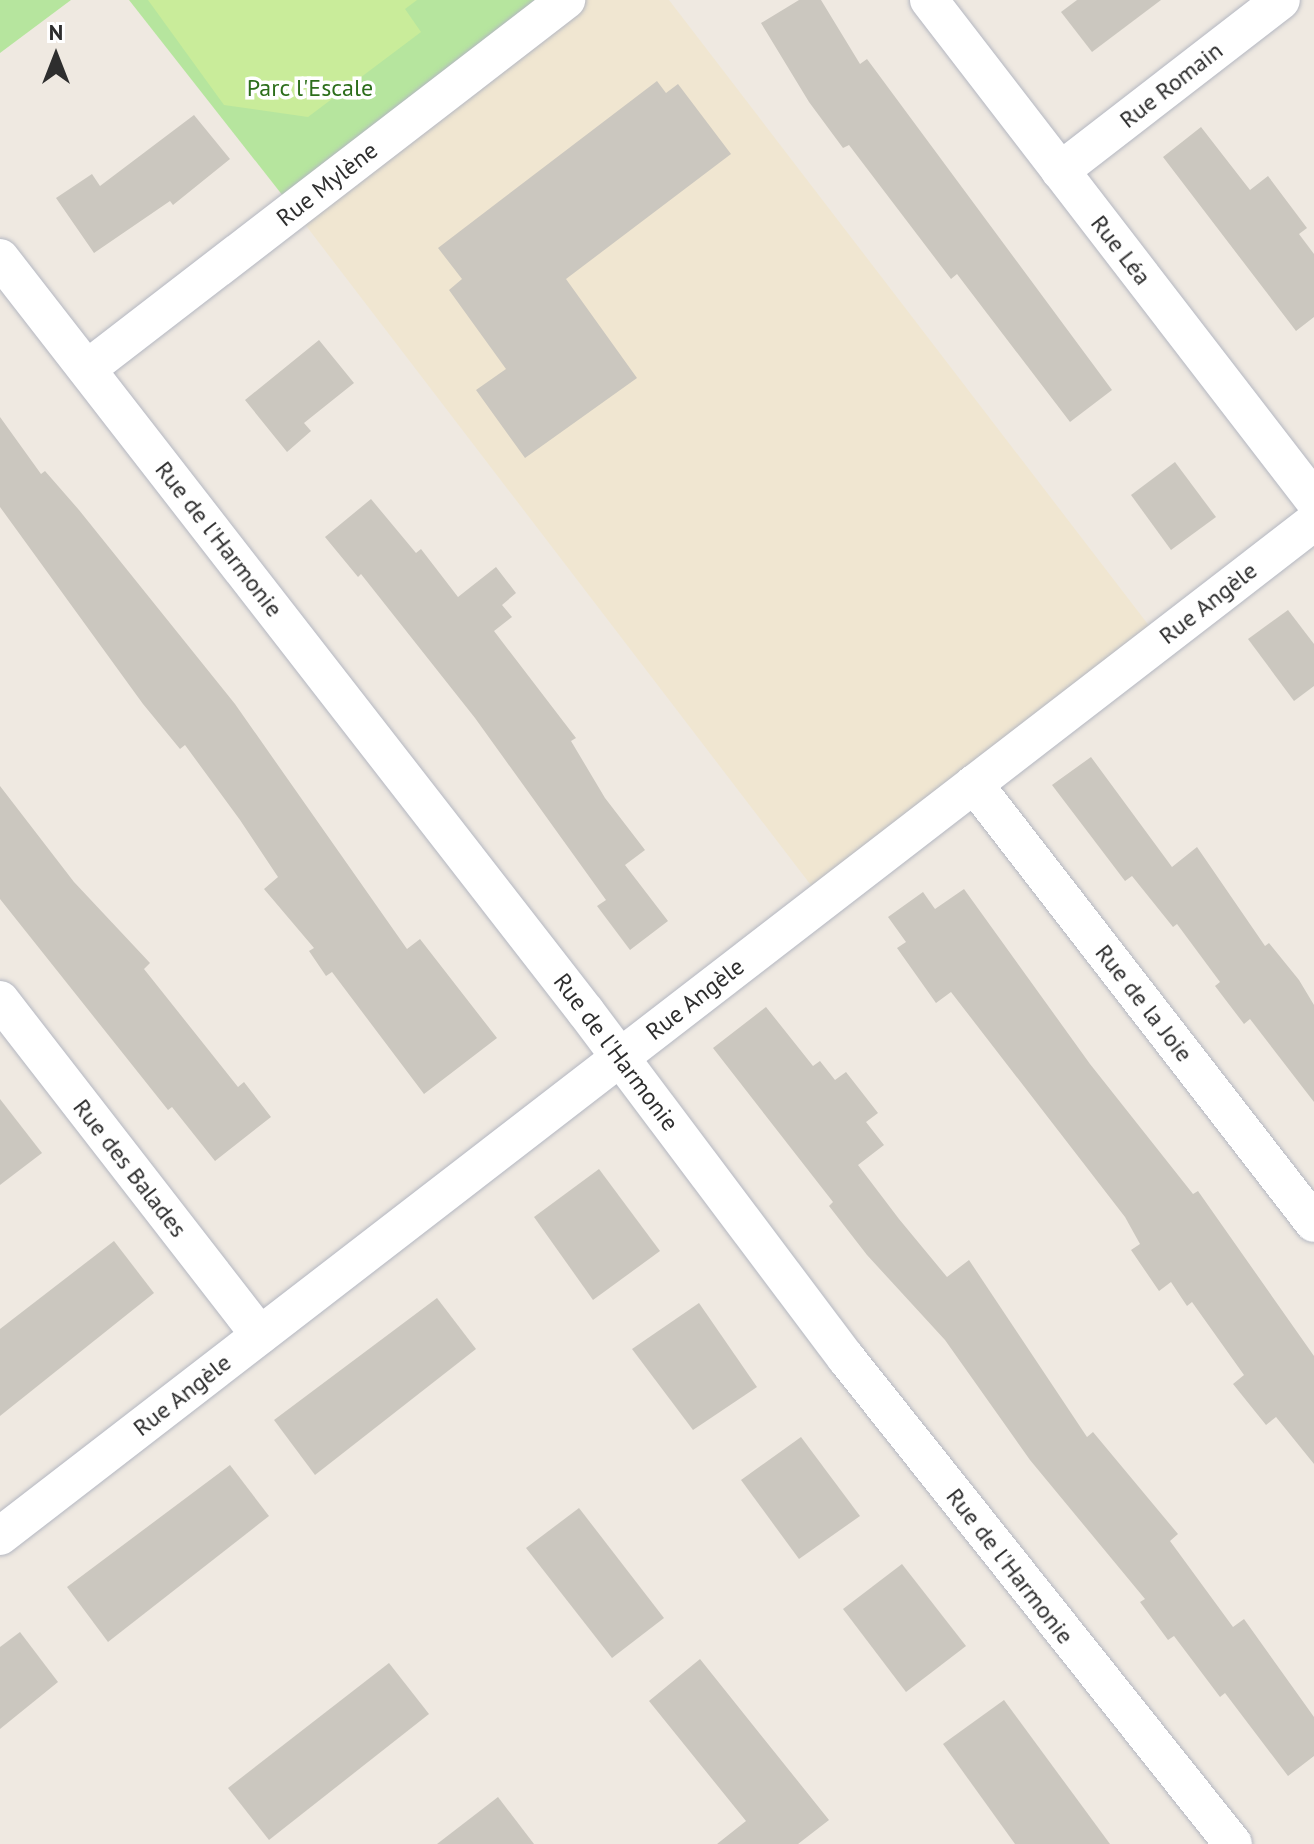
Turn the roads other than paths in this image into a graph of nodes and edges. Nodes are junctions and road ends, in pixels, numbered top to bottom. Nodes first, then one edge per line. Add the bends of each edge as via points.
1 (566, 0) edge
2 (929, 0) edge
3 (1281, 0) edge
4 (1060, 171) junction
5 (0, 258) edge
6 (87, 369) junction
7 (1314, 500) edge
8 (1314, 522) edge
9 (974, 784) junction
10 (1, 1004) edge
11 (620, 1057) junction
12 (1314, 1223) edge
13 (260, 1335) junction
14 (0, 1536) edge
15 (1233, 1844) edge

1 - 6 street, Rue Mylène
2 - 4 street, Rue Léa
3 - 4 street, Rue Romain
4 - 7 street, Rue Léa
5 - 6 street, Rue de l'Harmonie
6 - 11 street, Rue de l'Harmonie
8 - 9 street, Rue Angèle
9 - 11 street, Rue Angèle
9 - 12 street, Rue de la Joie
10 - 13 street, Rue des Balades
11 - 13 street, Rue Angèle
11 - 15 street, Rue de l'Harmonie via 855,1371
13 - 14 street, Rue Angèle

